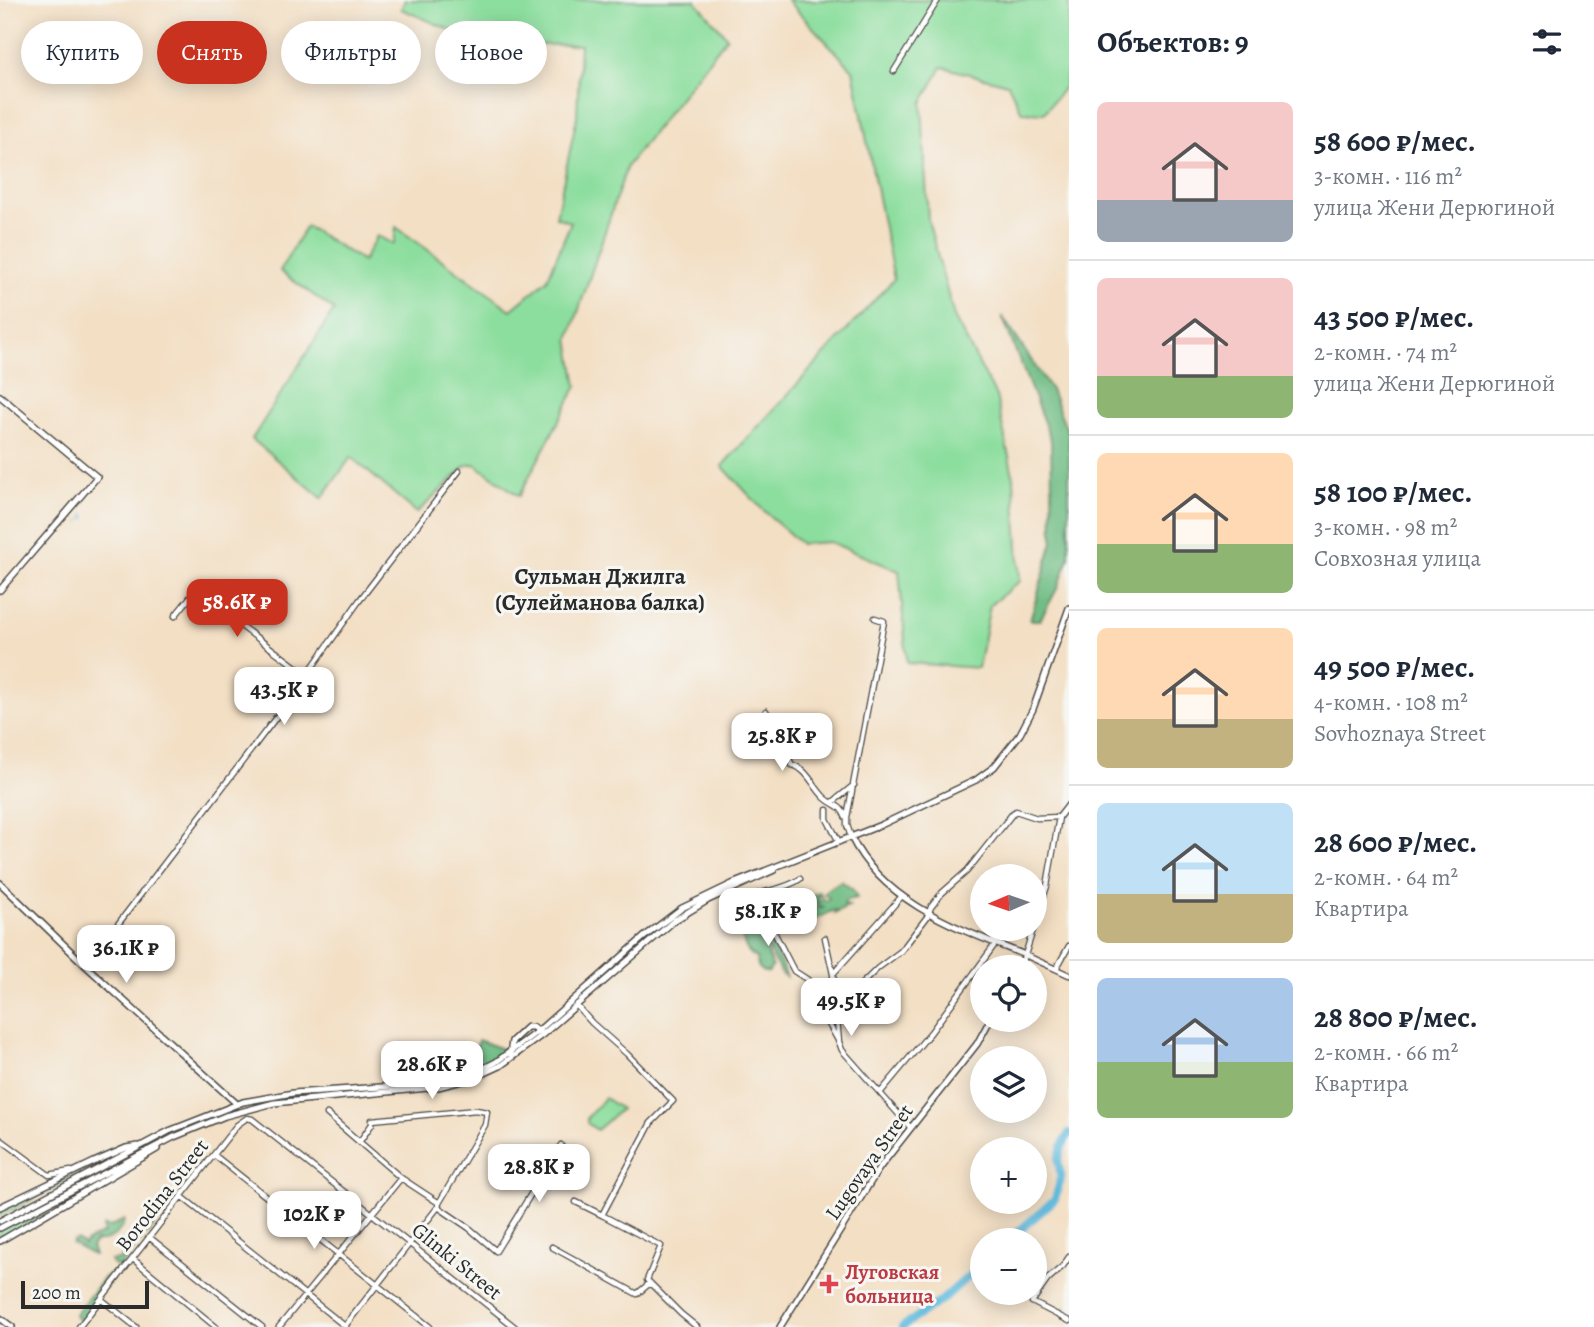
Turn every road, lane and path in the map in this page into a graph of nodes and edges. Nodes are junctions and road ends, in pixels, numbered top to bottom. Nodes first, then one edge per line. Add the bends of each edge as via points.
1 (938, 0) edge
2 (894, 71) dead end
3 (0, 396) edge
4 (459, 471) dead end
5 (0, 590) edge
6 (1069, 608) edge
7 (176, 616) dead end
8 (875, 618) dead end
9 (307, 675) junction
10 (766, 711) dead end
11 (855, 784) junction
12 (833, 802) junction
13 (1069, 804) edge
14 (827, 810) dead end
15 (1059, 817) junction
16 (847, 821) junction
17 (851, 837) junction
18 (839, 842) junction
19 (790, 862) junction
20 (800, 879) dead end
21 (0, 883) edge
22 (902, 896) junction
23 (929, 913) junction
24 (825, 938) dead end
25 (996, 943) junction
26 (1069, 946) edge
27 (1026, 955) joint
28 (1047, 965) edge
29 (86, 966) junction
30 (1056, 969) junction
31 (833, 974) junction
32 (1069, 975) edge
33 (576, 1004) junction
34 (836, 1009) junction
35 (984, 1032) edge
36 (540, 1033) junction
37 (839, 1042) junction
38 (510, 1054) junction
39 (880, 1093) junction
40 (237, 1104) junction
41 (327, 1114) dead end
42 (247, 1118) joint
43 (910, 1127) junction
44 (0, 1139) edge
45 (165, 1142) junction
46 (360, 1142) junction
47 (561, 1145) dead end
48 (141, 1146) junction
49 (214, 1155) junction
50 (84, 1167) junction
51 (401, 1178) junction
52 (181, 1196) junction
53 (576, 1202) dead end
54 (438, 1205) junction
55 (0, 1207) edge
56 (373, 1213) junction
57 (602, 1215) junction
58 (0, 1221) edge
59 (0, 1228) edge
60 (149, 1237) junction
61 (0, 1241) edge
62 (410, 1244) junction
63 (552, 1247) dead end
64 (338, 1254) junction
65 (1069, 1257) edge
66 (132, 1259) junction
67 (1066, 1267) edge
68 (650, 1283) junction
69 (377, 1284) junction
70 (305, 1294) junction
71 (101, 1299) junction
72 (0, 1318) edge
73 (1069, 1321) edge
74 (12, 1327) edge
75 (79, 1327) edge
76 (136, 1327) edge
77 (216, 1327) edge
78 (262, 1327) edge
79 (279, 1327) edge
80 (345, 1327) edge
81 (430, 1327) edge
82 (515, 1327) edge
83 (697, 1327) edge
84 (780, 1327) edge

1 - 2 street
3 - 5 main road via 97,477
4 - 9 street
6 - 17 main road via 1033,709 994,767 976,780
7 - 9 street via 200,585 236,614 241,626
8 - 11 street via 884,621
9 - 29 street
10 - 12 street via 792,765 801,768
11 - 12 street
11 - 16 street
12 - 16 street
13 - 15 street
14 - 18 street
15 - 23 street via 1013,813
15 - 27 street via 1047,886
16 - 17 street
17 - 18 main road
17 - 22 main road via 874,872
18 - 19 main road
19 - 33 main road via 675,919
19 - 36 main road via 682,908
20 - 37 street via 755,895 794,971 808,980
21 - 29 main road
22 - 23 main road
22 - 31 street
23 - 25 main road
23 - 34 street via 901,951
24 - 31 street
25 - 27 main road
25 - 39 street via 932,1032
26 - 30 street
28 - 30 street
29 - 40 main road
30 - 32 street
31 - 34 street
33 - 36 main road
33 - 57 street via 673,1101 651,1124
34 - 37 street
35 - 43 main road, Lugovaya Street
36 - 38 main road
36 - 38 main road via 527,1027 512,1041
36 - 45 main road via 500,1066 474,1078 423,1090 256,1106
37 - 39 street
38 - 40 main road via 478,1071 447,1079 293,1093
39 - 43 street
40 - 48 main road
41 - 46 street
42 - 49 street, Borodina Street
42 - 56 street, Glinki Street
43 - 84 main road, Lugovaya Street
44 - 50 street via 53,1176
45 - 59 main road
45 - 61 main road
46 - 51 street
46 - 54 street via 372,1120 487,1112 485,1125
47 - 54 street via 496,1251
48 - 50 main road
48 - 58 main road
49 - 52 street, Borodina Street
49 - 64 street
50 - 55 main road
51 - 54 street
51 - 56 street
52 - 60 street, Borodina Street
52 - 70 street
53 - 57 street
54 - 62 street
56 - 62 street, Glinki Street
56 - 64 street
57 - 68 street via 661,1246 647,1277
60 - 66 street, Borodina Street
60 - 78 street
62 - 69 street
62 - 82 street, Glinki Street
63 - 68 street via 637,1294
64 - 69 street
64 - 70 street
65 - 67 street
66 - 71 street, Borodina Street
66 - 77 street
67 - 73 street via 1048,1279 1032,1302
68 - 83 street
69 - 80 street
69 - 81 street
70 - 79 street
70 - 80 street
71 - 75 street, Borodina Street
71 - 76 street
72 - 74 main road

